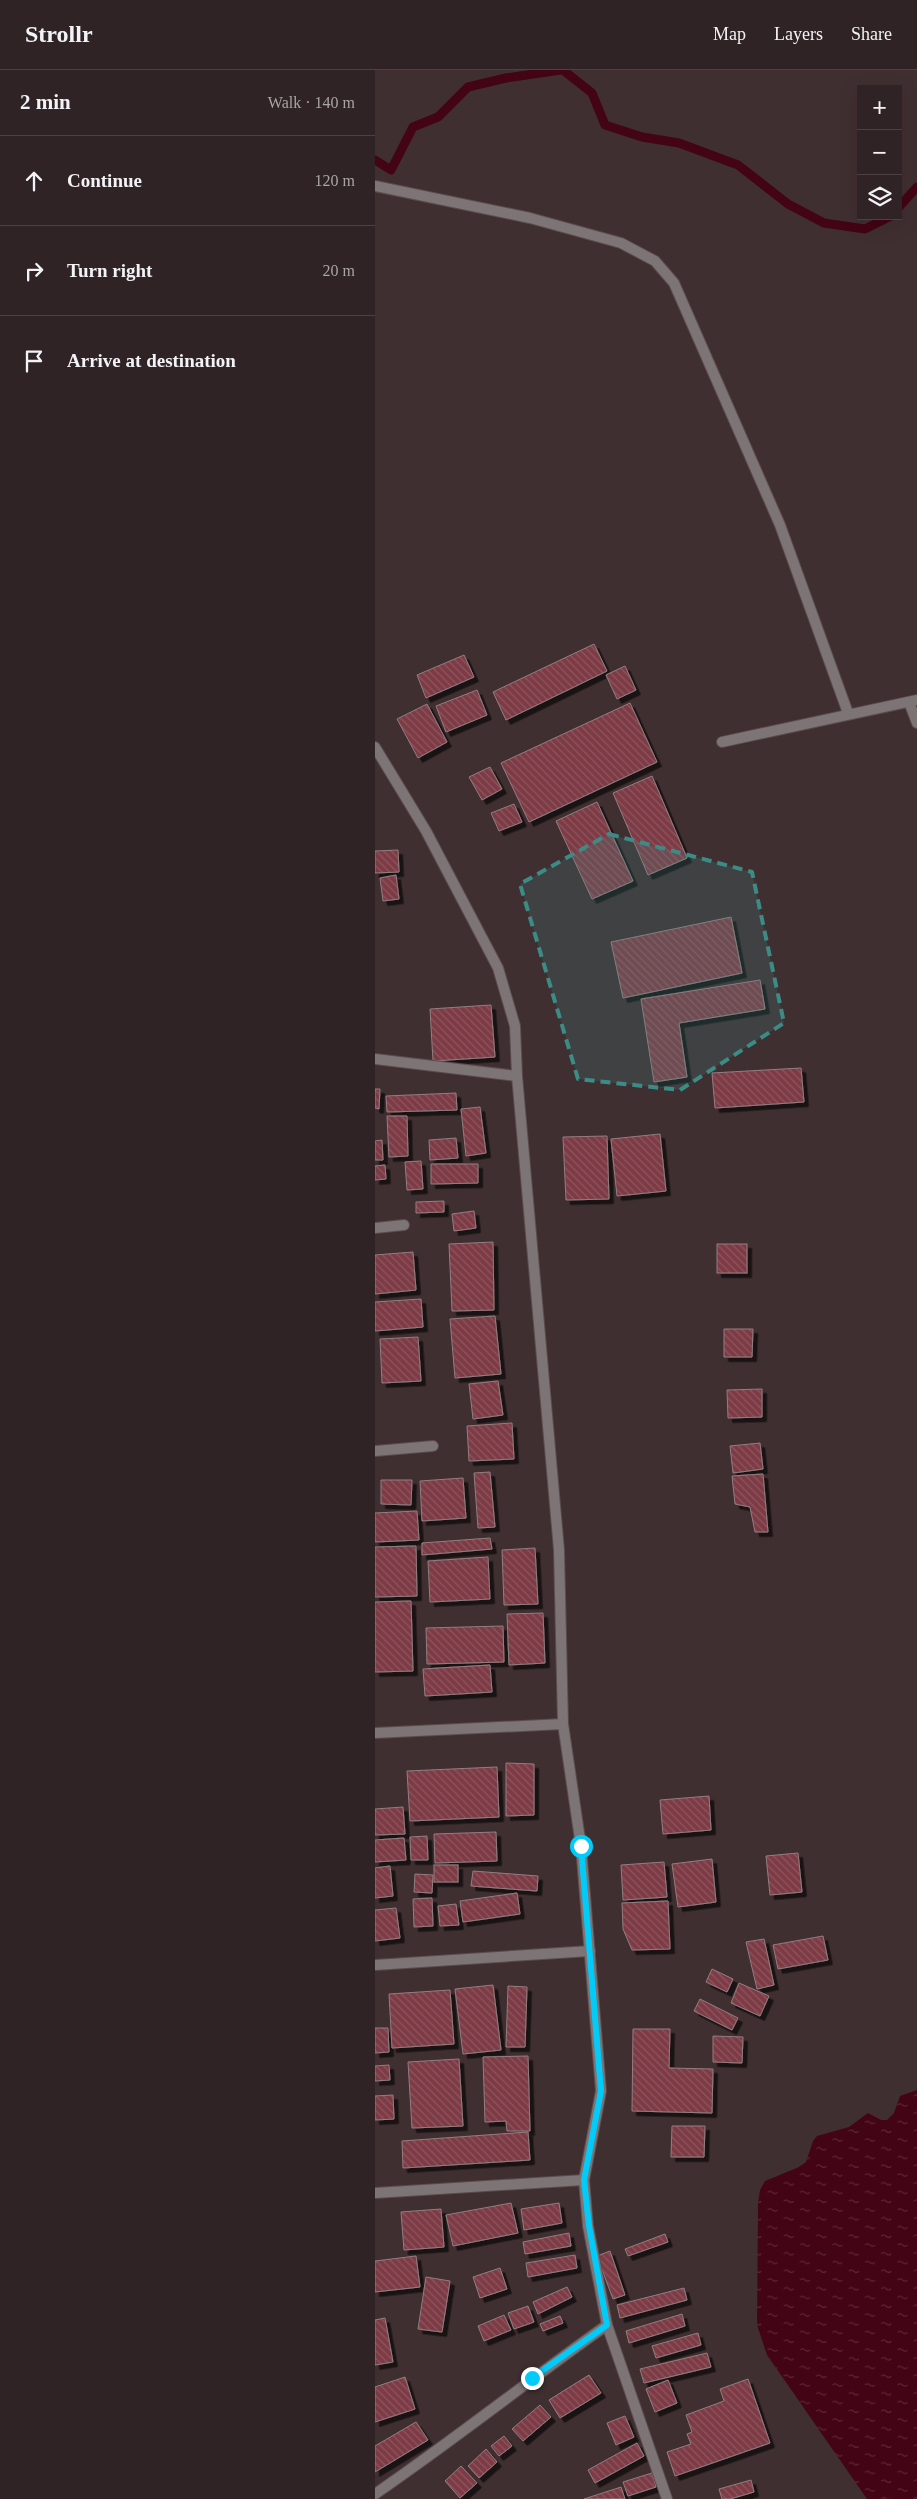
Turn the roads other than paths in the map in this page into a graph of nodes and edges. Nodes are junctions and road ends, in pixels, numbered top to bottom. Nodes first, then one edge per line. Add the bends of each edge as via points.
1 (375, 186) edge
2 (913, 701) edge
3 (848, 713) junction
4 (917, 723) edge
5 (721, 742) dead end
6 (375, 747) edge
7 (375, 1059) edge
8 (517, 1076) junction
9 (404, 1225) dead end
10 (375, 1228) edge
11 (433, 1446) dead end
12 (375, 1451) edge
13 (563, 1724) junction
14 (375, 1733) edge
15 (590, 1951) junction
16 (375, 1965) edge
17 (584, 2180) junction
18 (375, 2193) edge
19 (607, 2325) junction
20 (375, 2494) edge
21 (667, 2499) edge

1 - 3 street via 530,218 621,243 655,261 674,283 780,525
2 - 3 street
2 - 4 street
3 - 5 street
6 - 8 street via 425,831 498,968 515,1026
7 - 8 street
8 - 13 street via 559,1550
9 - 10 street
11 - 12 street
13 - 14 street
13 - 15 street via 581,1846
15 - 16 street
15 - 17 street via 601,2091
17 - 18 street
17 - 19 street
19 - 20 street
19 - 21 street

